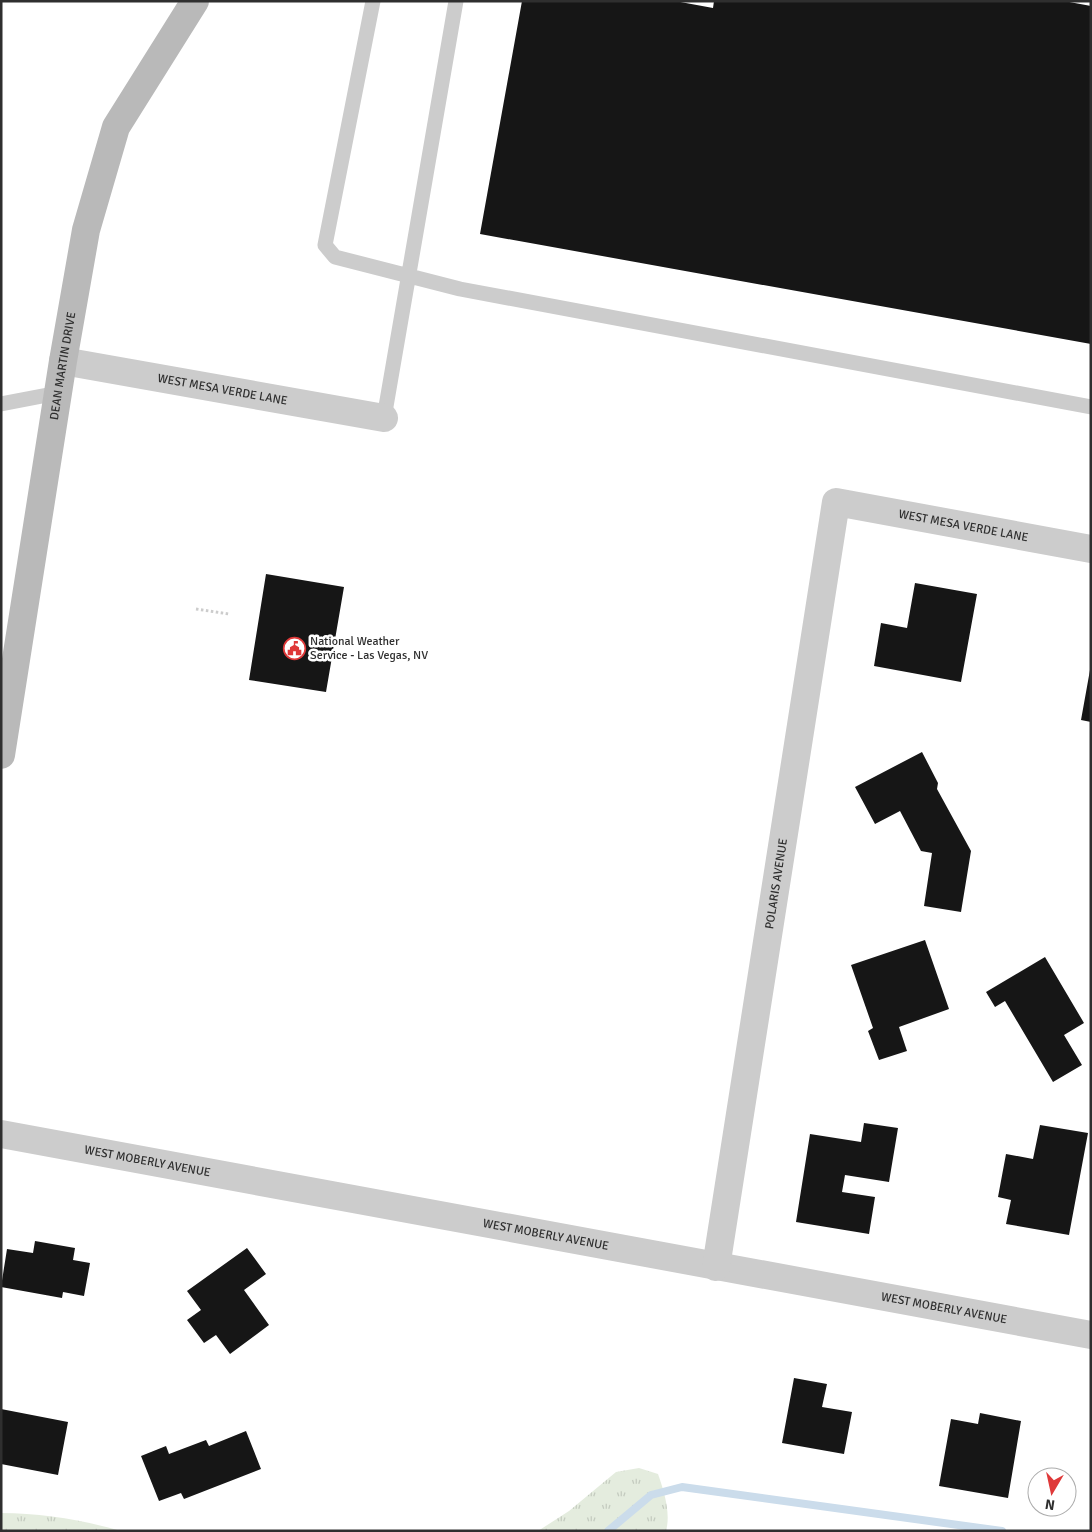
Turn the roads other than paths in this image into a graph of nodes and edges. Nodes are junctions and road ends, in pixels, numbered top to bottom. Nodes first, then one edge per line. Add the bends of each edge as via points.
1 (195, 1) edge
2 (373, 1) edge
3 (456, 1) edge
4 (410, 275) junction
5 (63, 361) junction
6 (58, 393) junction
7 (1, 404) edge
8 (1091, 407) edge
9 (384, 418) joint
10 (836, 502) joint
11 (1091, 549) edge
12 (1, 755) edge
13 (1, 1134) edge
14 (716, 1267) junction
15 (1091, 1335) edge

1 - 5 main road, DEAN MARTIN DRIVE via 116,127 86,230
2 - 4 lane via 325,244 335,256
3 - 4 lane
4 - 8 lane via 460,289
4 - 9 lane
5 - 6 main road, DEAN MARTIN DRIVE
5 - 9 street, WEST MESA VERDE LANE
6 - 7 lane
6 - 12 main road, DEAN MARTIN DRIVE
10 - 11 street, WEST MESA VERDE LANE
10 - 14 street, POLARIS AVENUE
13 - 14 street, WEST MOBERLY AVENUE
14 - 15 street, WEST MOBERLY AVENUE

